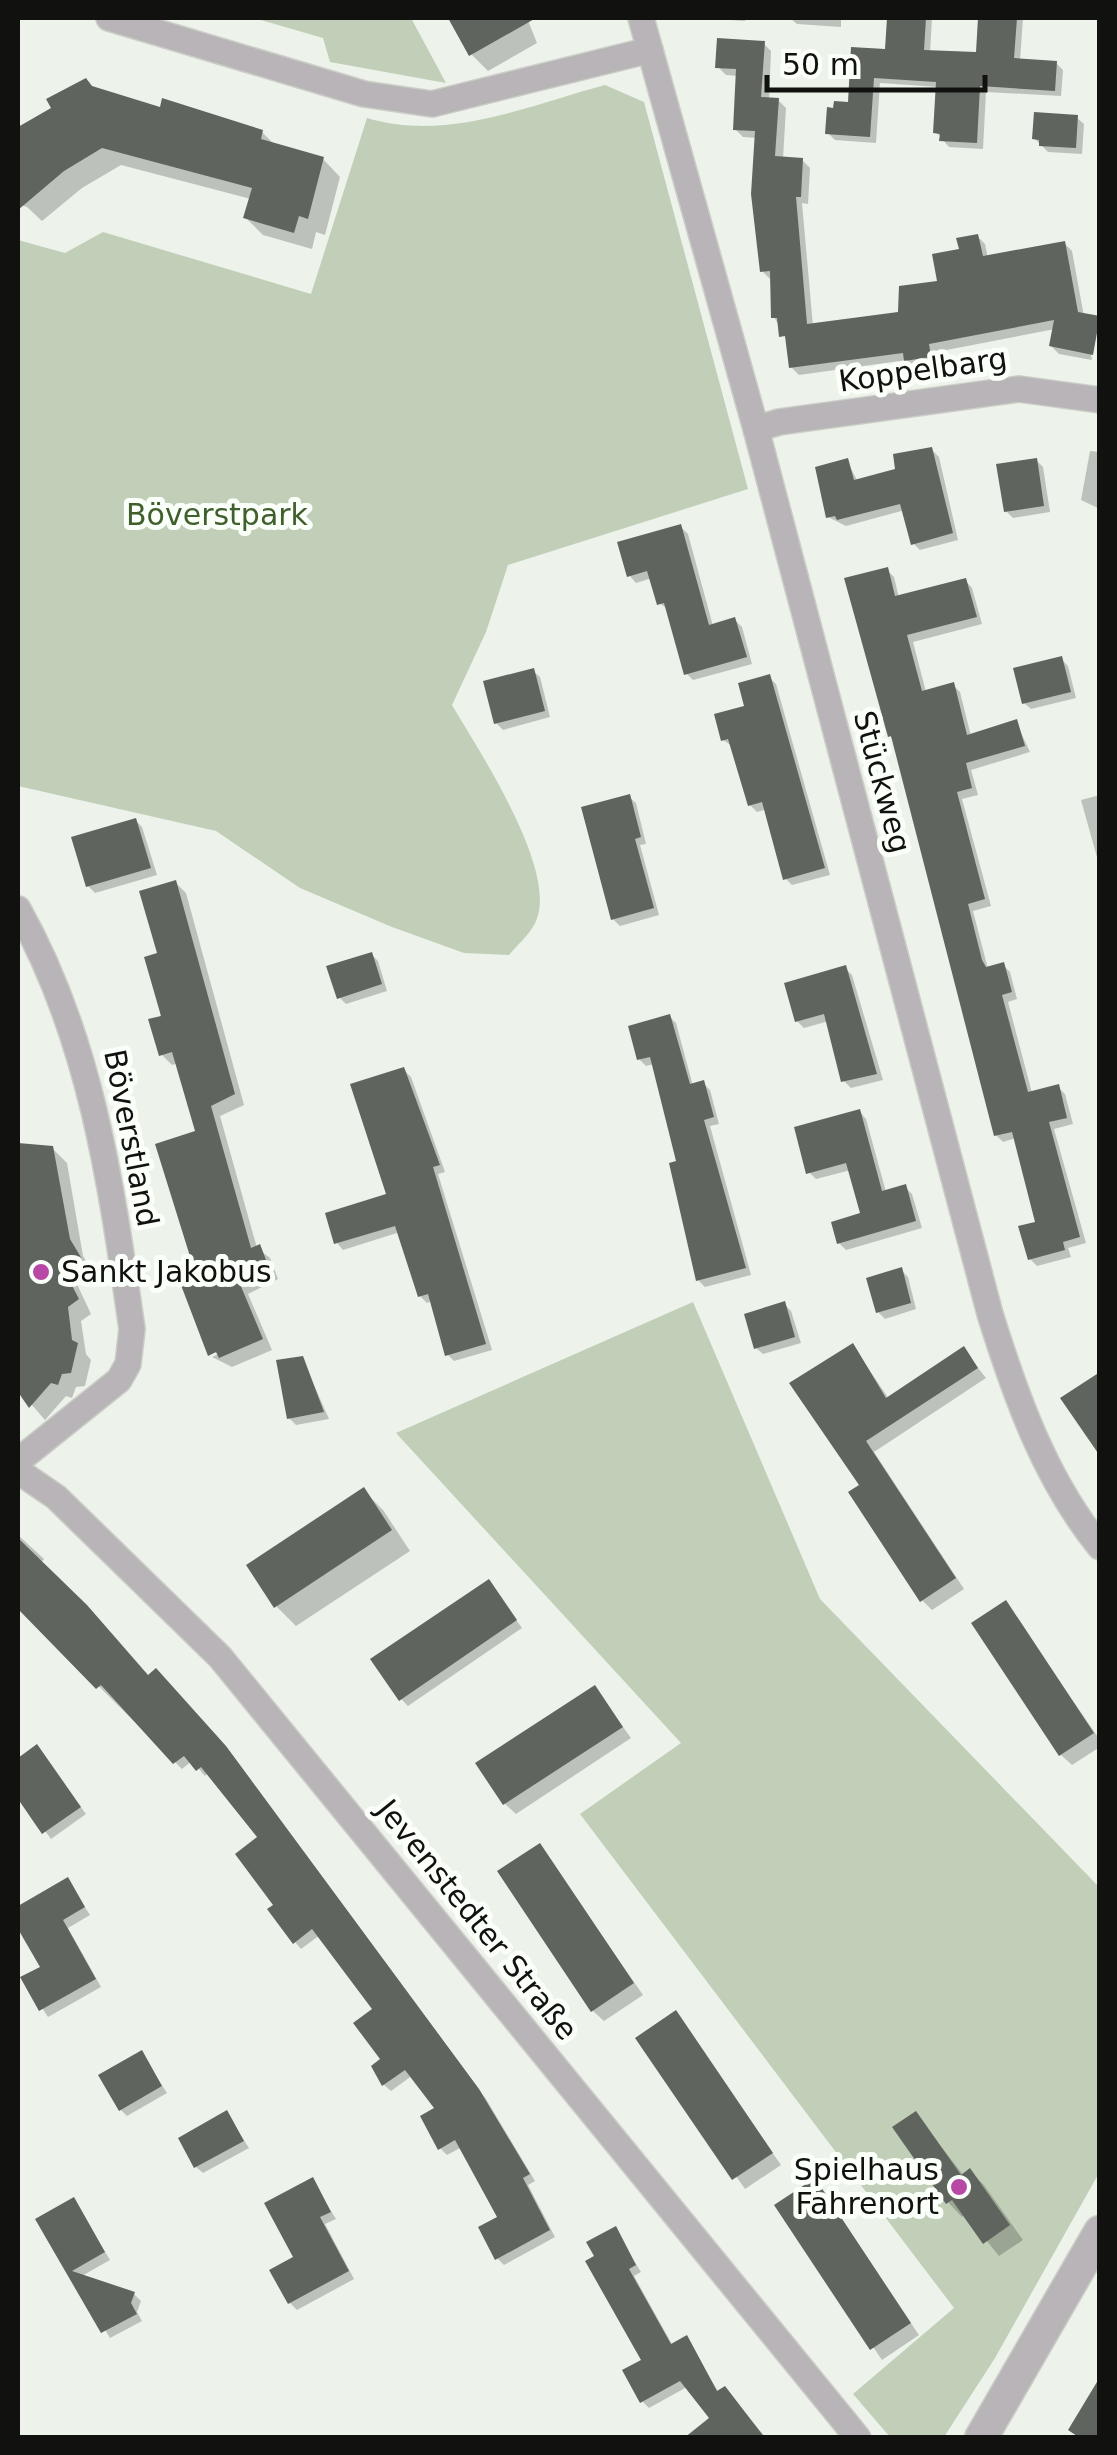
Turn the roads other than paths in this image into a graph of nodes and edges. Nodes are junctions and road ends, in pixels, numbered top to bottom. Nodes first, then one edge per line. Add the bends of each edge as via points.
1 (109, 18) edge
2 (641, 18) edge
3 (650, 50) junction
4 (1100, 400) edge
5 (756, 429) junction
6 (18, 909) edge
7 (18, 1461) edge
8 (18, 1471) edge
9 (1100, 1548) edge
10 (1100, 2232) edge
11 (858, 2438) edge
12 (981, 2438) edge

1 - 3 street via 364,94 432,104
2 - 3 street, Stückweg
3 - 5 street, Stückweg
4 - 5 street, Koppelbarg via 1019,390
5 - 9 street, Stückweg via 1006,1367 1055,1480
6 - 7 street, Böverstland via 58,991 90,1084 132,1328 119,1380
8 - 11 street, Jevenstedter Straße via 56,1497 220,1657
10 - 12 street

